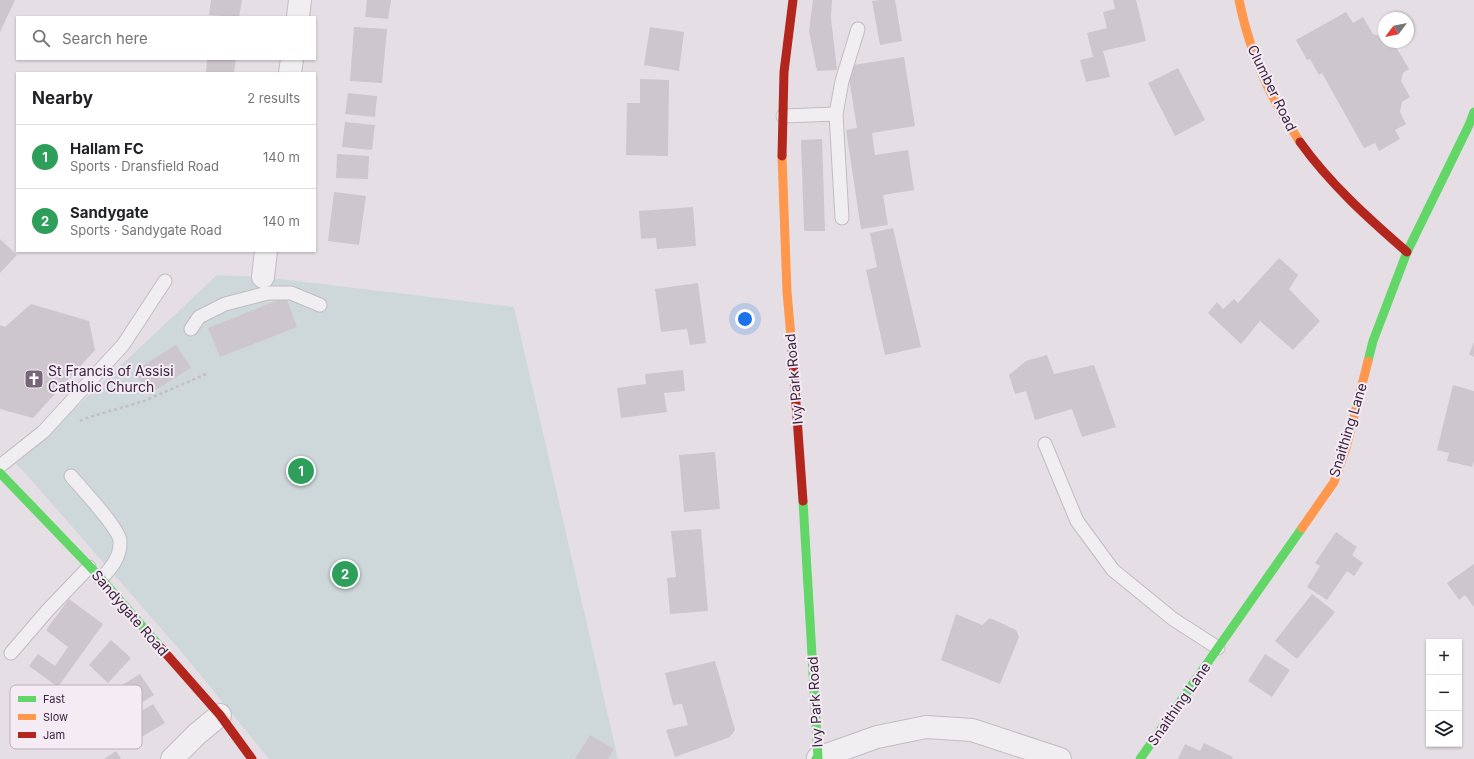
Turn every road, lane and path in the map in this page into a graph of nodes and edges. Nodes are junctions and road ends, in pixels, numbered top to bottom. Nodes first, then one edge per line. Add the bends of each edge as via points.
1 (300, 0) edge
2 (793, 0) edge
3 (1239, 0) edge
4 (298, 16) edge
5 (858, 29) dead end
6 (292, 60) edge
7 (290, 72) edge
8 (1474, 112) edge
9 (836, 114) junction
10 (783, 116) junction
11 (842, 218) dead end
12 (266, 252) edge
13 (1407, 252) junction
14 (165, 281) dead end
15 (261, 286) junction
16 (320, 305) dead end
17 (191, 330) dead end
18 (206, 374) dead end
19 (78, 423) dead end
20 (1045, 444) dead end
21 (0, 466) edge
22 (0, 473) edge
23 (71, 476) dead end
24 (89, 567) junction
25 (101, 579) junction
26 (1218, 648) junction
27 (11, 653) dead end
28 (220, 715) junction
29 (817, 758) edge
30 (172, 759) edge
31 (252, 759) edge
32 (1060, 759) edge
33 (1140, 759) edge

1 - 4 street
2 - 10 street, Ivy Park Road via 784,72
3 - 13 street, Clumber Road via 1250,44 1278,107 1297,138 1326,175 1367,217
5 - 9 lane via 843,75
6 - 7 street
8 - 13 street, Snaithing Lane
9 - 10 lane
9 - 11 lane
10 - 29 street, Ivy Park Road via 782,168 787,292 800,454
12 - 15 street
13 - 26 street, Snaithing Lane via 1373,341 1346,448 1334,482
14 - 21 lane via 124,345 43,432
15 - 16 lane via 268,293 291,293
15 - 17 lane via 199,317
18 - 19 path via 144,401 83,418
20 - 26 lane via 1077,521 1113,570 1173,619
22 - 24 street, Sandygate Road
23 - 25 lane via 105,515 120,540 119,555
24 - 25 street, Sandygate Road
24 - 27 lane
25 - 28 street, Sandygate Road
26 - 33 street, Snaithing Lane
28 - 30 street
28 - 31 street, Sandygate Road
29 - 32 street via 877,736 926,727 972,730

